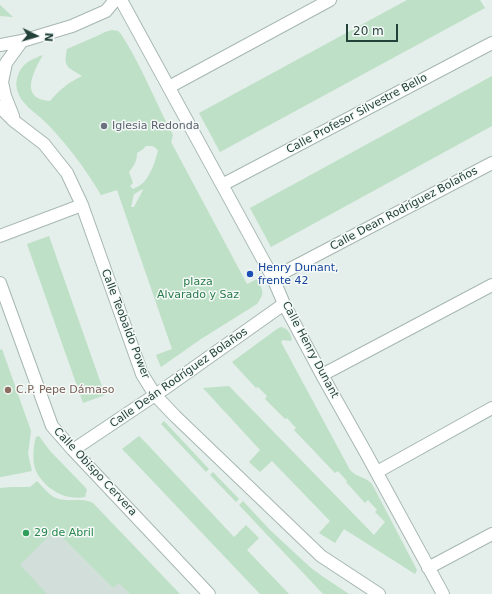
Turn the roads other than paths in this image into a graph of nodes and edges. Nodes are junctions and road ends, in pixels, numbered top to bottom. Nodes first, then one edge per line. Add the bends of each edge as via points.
1 (115, 0) edge
2 (121, 0) edge
3 (330, 0) edge
4 (0, 37) edge
5 (22, 41) junction
6 (492, 43) edge
7 (0, 45) edge
8 (169, 87) junction
9 (0, 106) edge
10 (0, 111) edge
11 (14, 121) junction
12 (492, 163) edge
13 (222, 185) junction
14 (82, 205) junction
15 (0, 236) edge
16 (272, 278) junction
17 (0, 283) edge
18 (492, 286) edge
19 (284, 304) junction
20 (322, 376) junction
21 (155, 395) junction
22 (492, 408) edge
23 (73, 450) junction
24 (376, 472) junction
25 (492, 534) edge
26 (428, 568) junction
27 (209, 594) edge
28 (379, 594) edge
29 (443, 594) edge

1 - 5 street via 106,11 86,20
2 - 8 street, Calle Henry Dunant
3 - 8 street
4 - 5 street
5 - 7 street
5 - 11 street via 6,63 2,82
6 - 13 street, Calle Profesor Silvestre Bello
8 - 13 street, Calle Henry Dunant
9 - 11 street, Calle Teobaldo Power
10 - 11 street
11 - 14 street, Calle Teobaldo Power via 44,144 67,172
12 - 16 street, Calle Dean Rodríguez Bolaños
13 - 16 street, Calle Henry Dunant
14 - 15 street
14 - 21 street, Calle Teobaldo Power via 142,374
16 - 19 street, Calle Henry Dunant
17 - 23 street, Calle Obispo Cervera via 52,426
18 - 20 street
19 - 20 street, Calle Henry Dunant
19 - 21 street, Calle Deán Rodríguez Bolaños
20 - 24 street, Calle Henry Dunant
21 - 23 street, Calle Deán Rodríguez Bolaños
21 - 28 street, Calle Teobaldo Power via 321,556
22 - 24 street
23 - 27 street, Calle Obispo Cervera
24 - 26 street, Calle Henry Dunant
25 - 26 street
26 - 29 street, Calle Henry Dunant

